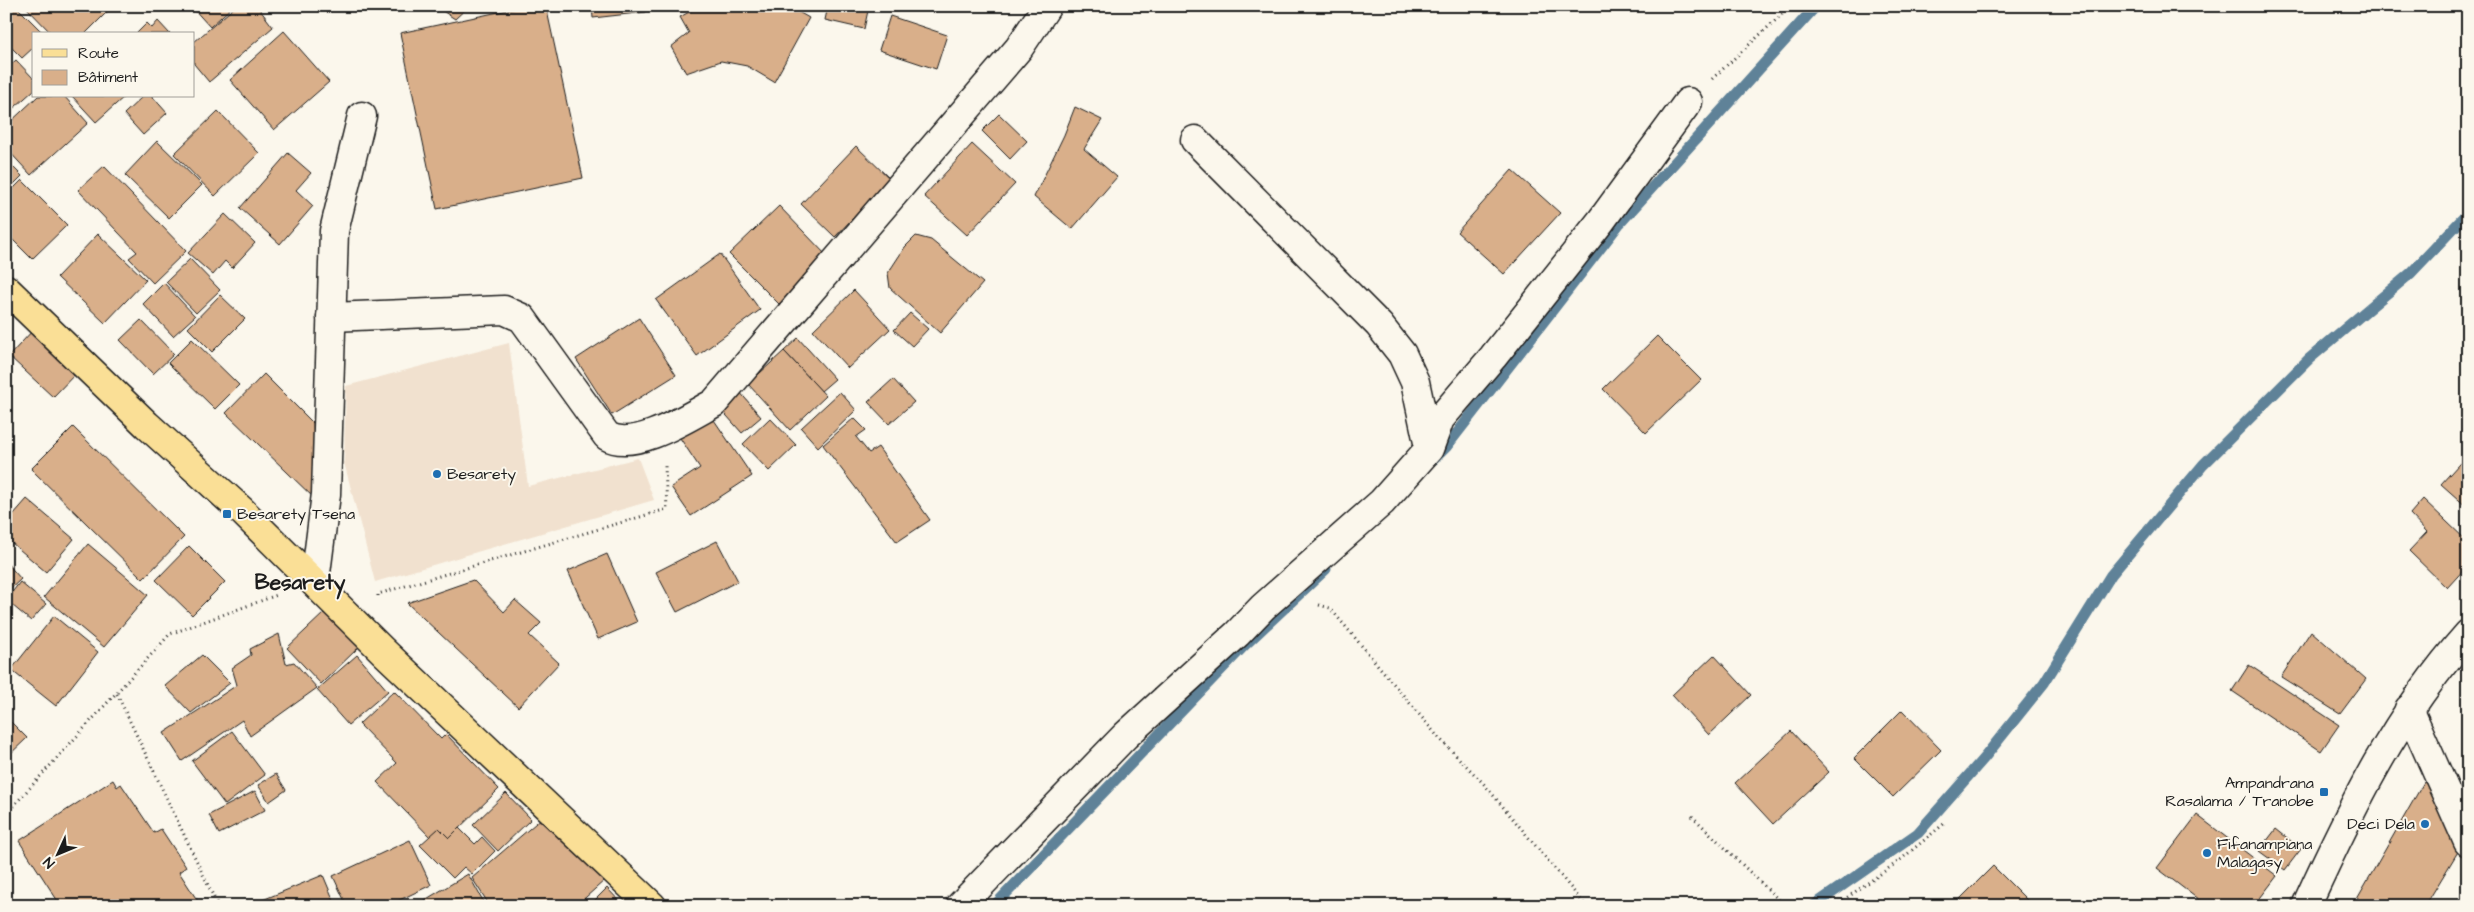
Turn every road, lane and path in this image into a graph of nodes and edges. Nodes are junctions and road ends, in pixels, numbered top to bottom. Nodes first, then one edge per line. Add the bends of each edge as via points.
1 (1047, 6) edge
2 (1790, 6) edge
3 (1688, 102) joint
4 (362, 116) dead end
5 (1195, 140) dead end
6 (6, 289) edge
7 (331, 317) junction
8 (663, 430) junction
9 (1429, 449) junction
10 (315, 581) junction
11 (1311, 608) dead end
12 (2468, 634) edge
13 (383, 651) junction
14 (117, 694) junction
15 (2409, 708) junction
16 (6, 814) edge
17 (1692, 816) dead end
18 (1945, 823) dead end
19 (2468, 842) edge
20 (1784, 904) edge
21 (218, 906) edge
22 (652, 906) edge
23 (960, 906) edge
24 (1586, 906) edge
25 (1835, 906) edge
26 (2306, 906) edge

1 - 8 street via 1019,48 714,403
2 - 3 path
3 - 9 street via 1601,221 1440,419
4 - 7 street via 334,231
5 - 9 street via 1378,325 1402,354 1415,382
6 - 10 main road
7 - 8 street via 504,310 513,313 522,318 607,436 614,441 627,441
7 - 10 street via 326,494
8 - 13 path via 667,509 378,594
9 - 23 street via 1382,502 1125,736
10 - 13 main road
10 - 14 path via 170,634
11 - 24 path via 1318,604 1330,608
12 - 15 street
13 - 22 main road
14 - 16 path
14 - 21 path
15 - 19 street
15 - 26 street via 2355,800
17 - 20 path
18 - 25 path via 1899,861

